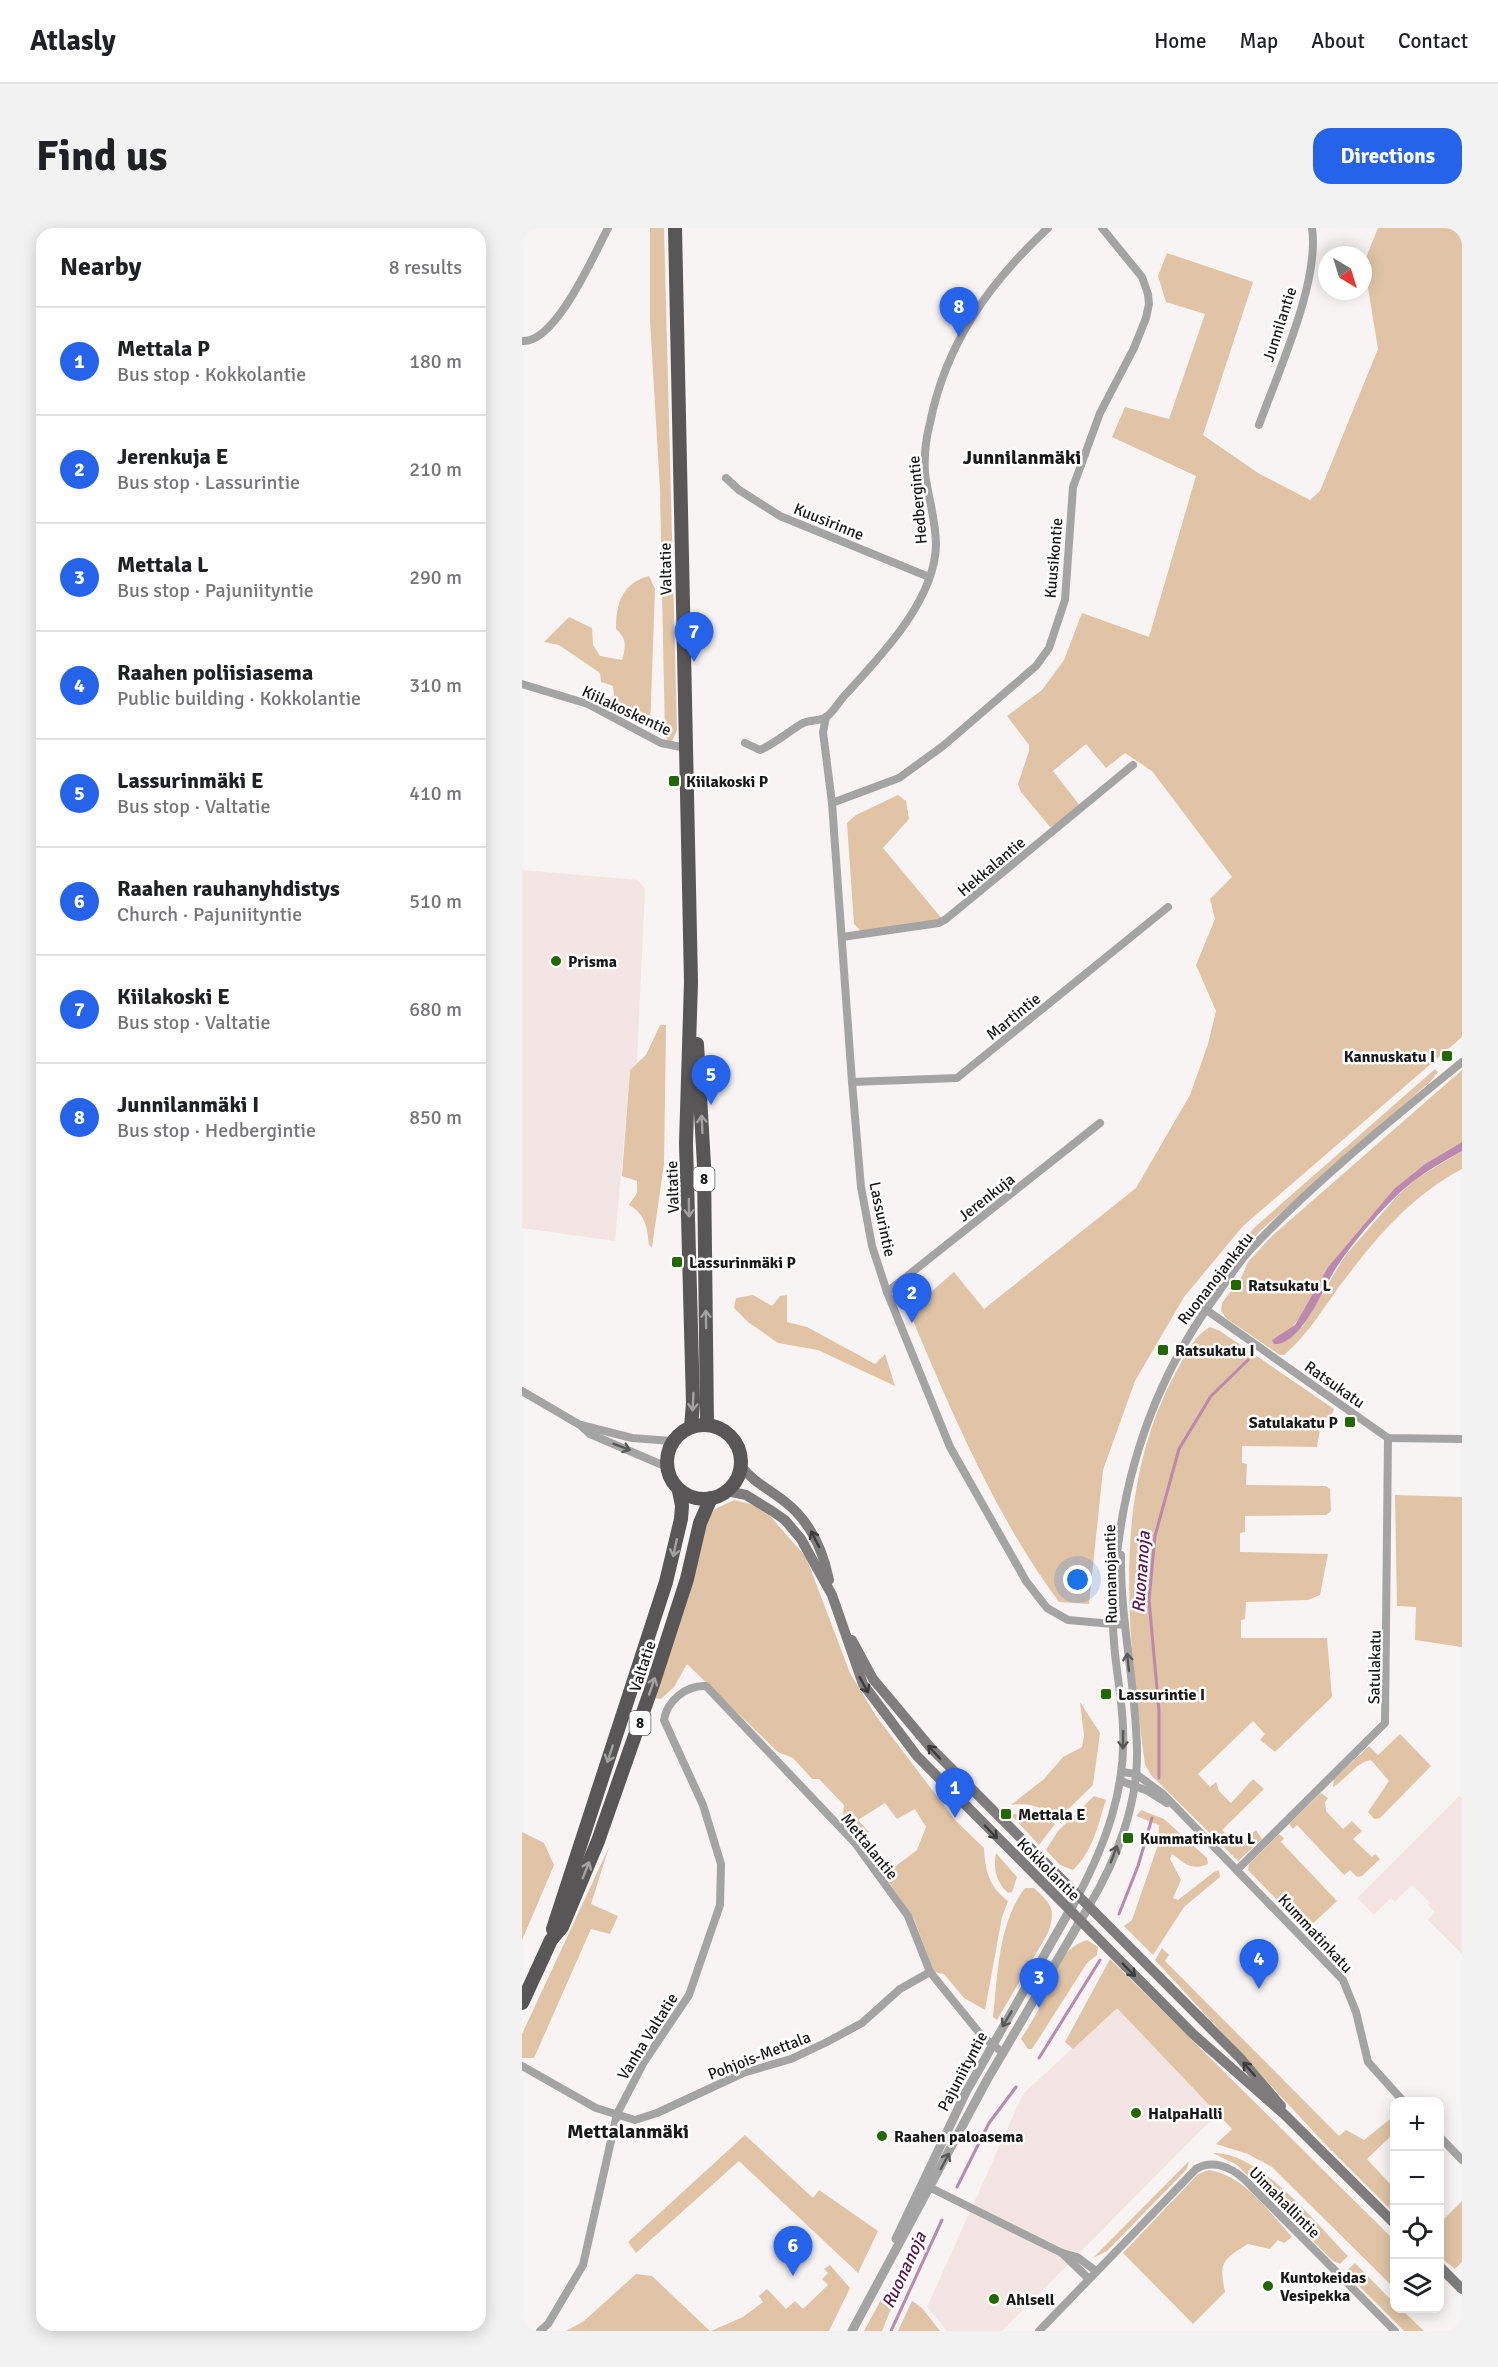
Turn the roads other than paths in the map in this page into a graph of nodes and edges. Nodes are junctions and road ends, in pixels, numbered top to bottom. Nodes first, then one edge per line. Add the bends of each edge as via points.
1 (609, 228) edge
2 (675, 228) edge
3 (1048, 228) edge
4 (1102, 228) edge
5 (1312, 228) edge
6 (522, 341) edge
7 (1259, 425) dead end
8 (726, 478) dead end
9 (929, 577) junction
10 (522, 684) edge
11 (826, 717) junction
12 (745, 743) dead end
13 (686, 747) junction
14 (1133, 765) dead end
15 (832, 803) junction
16 (1168, 907) dead end
17 (842, 937) junction
18 (691, 982) junction
19 (1462, 1062) edge
20 (852, 1082) junction
21 (1100, 1123) dead end
22 (888, 1292) junction
23 (1206, 1309) junction
24 (522, 1391) edge
25 (580, 1425) junction
26 (707, 1425) junction
27 (690, 1427) junction
28 (1389, 1438) junction
29 (1462, 1439) edge
30 (672, 1441) junction
31 (741, 1466) junction
32 (667, 1467) junction
33 (679, 1491) junction
34 (727, 1491) junction
35 (711, 1498) junction
36 (1122, 1515) junction
37 (832, 1595) junction
38 (837, 1610) junction
39 (1113, 1625) junction
40 (1124, 1625) junction
41 (686, 1690) joint
42 (1136, 1774) junction
43 (1121, 1777) junction
44 (1134, 1785) junction
45 (1171, 1805) junction
46 (1237, 1870) junction
47 (1078, 1896) junction
48 (1089, 1906) junction
49 (1069, 1911) junction
50 (1080, 1922) junction
51 (552, 1940) junction
52 (930, 1972) junction
53 (522, 2003) edge
54 (992, 2045) junction
55 (1003, 2053) junction
56 (522, 2066) edge
57 (1400, 2097) edge
58 (616, 2114) junction
59 (1285, 2115) junction
60 (1444, 2142) edge
61 (1462, 2160) edge
62 (921, 2183) junction
63 (931, 2188) junction
64 (1390, 2218) edge
65 (1062, 2253) junction
66 (885, 2267) junction
67 (1096, 2271) junction
68 (1444, 2271) edge
69 (1089, 2279) junction
70 (1462, 2289) edge
71 (540, 2331) edge
72 (852, 2331) edge
73 (1039, 2331) edge
74 (1395, 2331) edge

1 - 6 street via 554,324 540,338
2 - 13 highway, Valtatie / 8
3 - 9 street, Hedbergintie via 1019,254 984,295 942,377 925,456 936,546
4 - 15 street, Kuusikontie via 1142,277 1149,304 1134,348 1100,413 1073,487 1065,600 1049,648 1036,666 943,746 899,778
5 - 7 street, Junnilantie via 1312,263 1303,298
8 - 9 street, Kuusirinne via 739,490 801,526
9 - 11 street, Hedbergintie via 889,646
10 - 13 street, Kiilakoskentie via 588,704 661,742
11 - 12 street, Hedbergintie via 804,723 760,750
11 - 15 street, Lassurintie via 823,732
13 - 18 highway, Valtatie / 8
14 - 17 street, Hekkalantie via 946,919
15 - 17 street, Lassurintie
16 - 20 street, Martintie via 957,1078
17 - 20 street, Lassurintie
26 -> 18 highway, Valtatie / 8 via 704,1165
18 -> 27 highway, Valtatie / 8 via 686,1143 693,1403
19 - 23 street, Ruonanojankatu via 1257,1243
20 - 22 street, Lassurintie via 864,1206 872,1246
21 - 22 street, Jerenkuja
22 - 39 street, Lassurintie via 950,1446 1026,1581 1057,1615
23 - 28 street, Ratsukatu
23 - 36 street, Ruonanojankatu via 1175,1358 1152,1407 1137,1449
24 - 25 street
25 - 30 street via 632,1438
25 -> 32 street via 590,1434
26 - 27 highway
26 - 31 highway via 726,1432 735,1441
27 - 30 highway
28 - 29 street
28 - 46 street, Satulakatu via 1385,1723
30 - 32 highway
31 - 34 highway via 738,1478
37 -> 31 main road, Kokkolantie via 825,1563 805,1522
32 - 33 highway, 8
33 - 35 highway
33 -> 51 highway, Valtatie / 8 via 681,1519 666,1582
34 - 35 highway
34 - 37 main road, Kokkolantie via 746,1495 785,1520 801,1539
51 -> 35 highway, Valtatie / 8 via 566,1918 621,1779
36 - 39 street, Ruonanojantie
36 - 40 street, Ruonanojantie
37 - 38 main road, Kokkolantie
47 -> 38 main road, Kokkolantie via 922,1738 873,1679
38 -> 49 main road, Kokkolantie via 863,1684 899,1734
39 - 40 street, Lassurintie
39 -> 43 street, Ruonanojantie via 1123,1729
42 -> 40 street, Ruonanojantie
41 - 52 street, Mettalantie via 706,1686 855,1843 908,1916
41 - 58 street, Vanha Valtatie via 666,1708 664,1720 703,1805 721,1864 720,1905 689,1995 644,2062
42 - 43 street, Kummatinkatu
42 - 44 street, Ruonanojantie
42 - 45 street, Kummatinkatu
43 - 44 street, Kummatinkatu
43 - 47 street, Ruonanojantie via 1104,1845
44 - 45 street, Kummatinkatu
48 -> 44 street, Ruonanojantie via 1115,1853
45 - 46 street, Kummatinkatu
46 - 57 street, Kummatinkatu via 1343,1980 1356,2012 1368,2062
47 - 48 main road, Kokkolantie
47 - 49 street, Pajuniityntie
48 - 50 street, Pajuniityntie
59 -> 48 main road, Kokkolantie via 1278,2101 1240,2058
49 - 50 main road, Kokkolantie
49 -> 54 street, Pajuniityntie
50 - 55 street, Pajuniityntie
50 -> 59 main road, Kokkolantie via 1193,2034
51 - 53 highway, Valtatie / 8
52 - 54 street, Mettalantie
52 - 58 street, Pohjois-Mettala via 900,1989 862,2023 791,2059 743,2073 646,2117 635,2120
54 - 55 street, Mettalantie
54 - 62 street, Pajuniityntie
63 -> 55 street, Pajuniityntie
56 - 58 street, Pohjois-Mettala via 596,2108
58 - 71 street, Vanha Valtatie via 583,2265
59 - 64 main road, Kokkolantie
60 - 61 street
62 - 63 street
62 - 66 street, Pajuniityntie
63 - 65 street
63 - 66 street, Pajuniityntie
65 - 67 street via 1077,2257
65 - 69 street
66 - 72 street, Pajuniityntie
67 - 69 street, Uimahallintie
67 - 74 street, Uimahallintie via 1196,2169 1206,2164 1217,2165 1244,2179
68 - 70 main road
69 - 73 street, Uimahallintie

